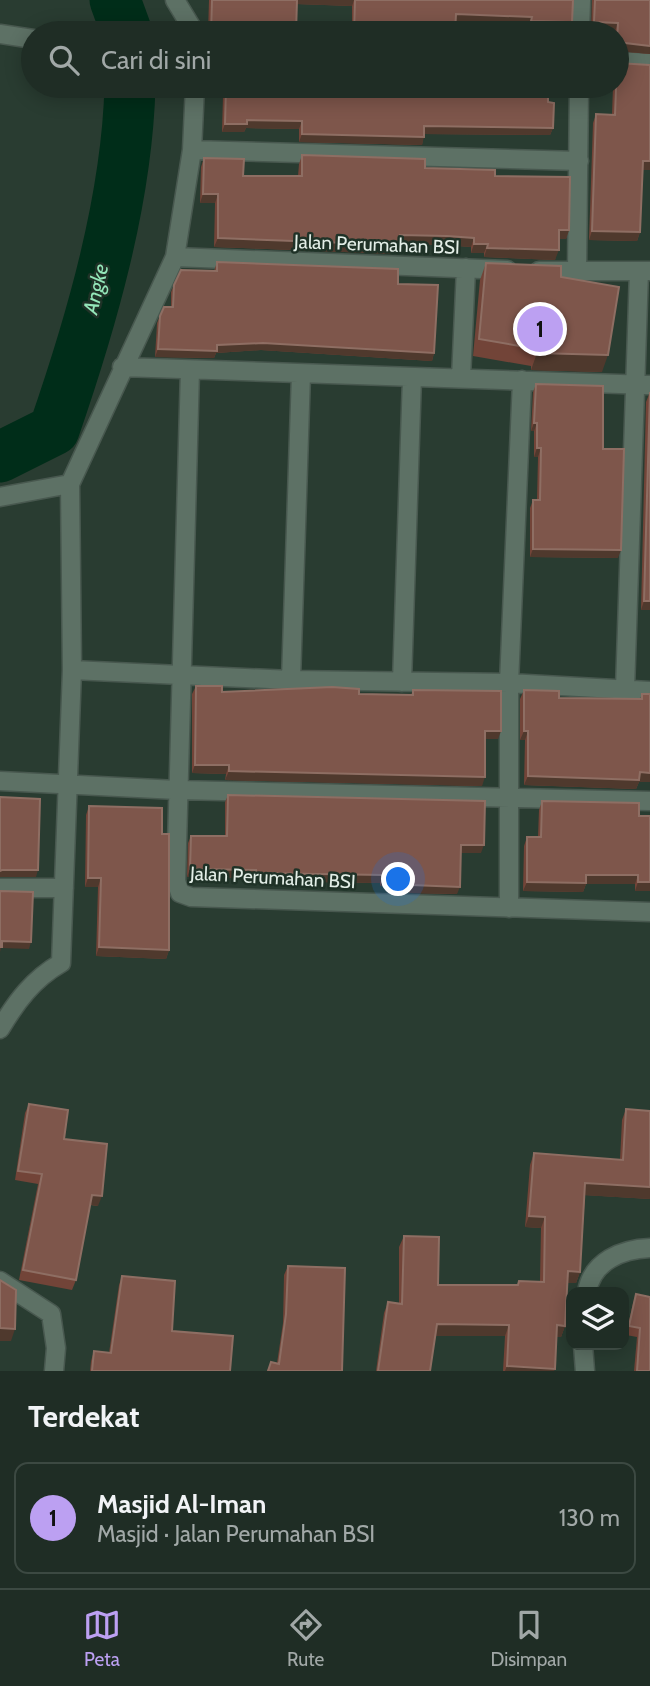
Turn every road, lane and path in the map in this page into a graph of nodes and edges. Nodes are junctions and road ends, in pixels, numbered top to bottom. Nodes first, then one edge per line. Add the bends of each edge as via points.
1 (175, 0) edge
2 (581, 0) edge
3 (188, 21) edge
4 (580, 21) edge
5 (0, 34) edge
6 (21, 37) edge
7 (629, 62) edge
8 (650, 63) edge
9 (194, 98) edge
10 (579, 98) edge
11 (192, 150) junction
12 (579, 161) junction
13 (175, 257) junction
14 (466, 268) junction
15 (577, 271) junction
16 (645, 271) edge
17 (122, 367) junction
18 (190, 370) junction
19 (302, 374) junction
20 (412, 377) junction
21 (461, 377) junction
22 (522, 380) junction
23 (642, 385) edge
24 (70, 484) junction
25 (0, 497) edge
26 (72, 670) junction
27 (179, 673) junction
28 (291, 680) junction
29 (402, 682) junction
30 (509, 683) junction
31 (625, 689) junction
32 (650, 691) edge
33 (0, 781) edge
34 (68, 784) junction
35 (177, 790) junction
36 (509, 796) junction
37 (650, 801) edge
38 (0, 888) edge
39 (64, 888) junction
40 (509, 908) junction
41 (650, 912) edge
42 (0, 1029) edge
43 (650, 1248) edge
44 (0, 1281) edge
45 (589, 1287) edge
46 (583, 1350) edge
47 (54, 1371) edge
48 (585, 1371) edge

1 - 3 street
2 - 4 street
5 - 6 street
7 - 8 street
9 - 11 street
10 - 12 street
11 - 12 street
11 - 13 street
12 - 15 street
13 - 14 street, Jalan Perumahan BSI
13 - 17 street
14 - 15 street, Jalan Perumahan BSI
14 - 21 street
15 - 16 street, Jalan Perumahan BSI
16 - 23 street, Jalan Perumahan BSI
17 - 18 street
17 - 24 street
18 - 19 street
18 - 27 street, Jalan Perumahan BSI
19 - 20 street
19 - 28 street
20 - 21 street
20 - 29 street
21 - 22 street
22 - 23 street
22 - 30 street
23 - 31 street, Jalan Perumahan BSI
24 - 25 street
24 - 26 street
26 - 27 street
26 - 34 street
27 - 28 street
27 - 35 street, Jalan Perumahan BSI
28 - 29 street
29 - 30 street
30 - 31 street
30 - 36 street
31 - 32 street
33 - 34 street
34 - 35 street
34 - 39 street
35 - 36 street
35 - 40 street, Jalan Perumahan BSI via 176,881 180,893 191,897
36 - 37 street
36 - 40 street
38 - 39 street
39 - 42 street via 61,963 41,974 15,1003
40 - 41 street, Jalan Perumahan BSI
43 - 45 street via 625,1250 608,1259 596,1270
44 - 47 street via 51,1314
46 - 48 street

